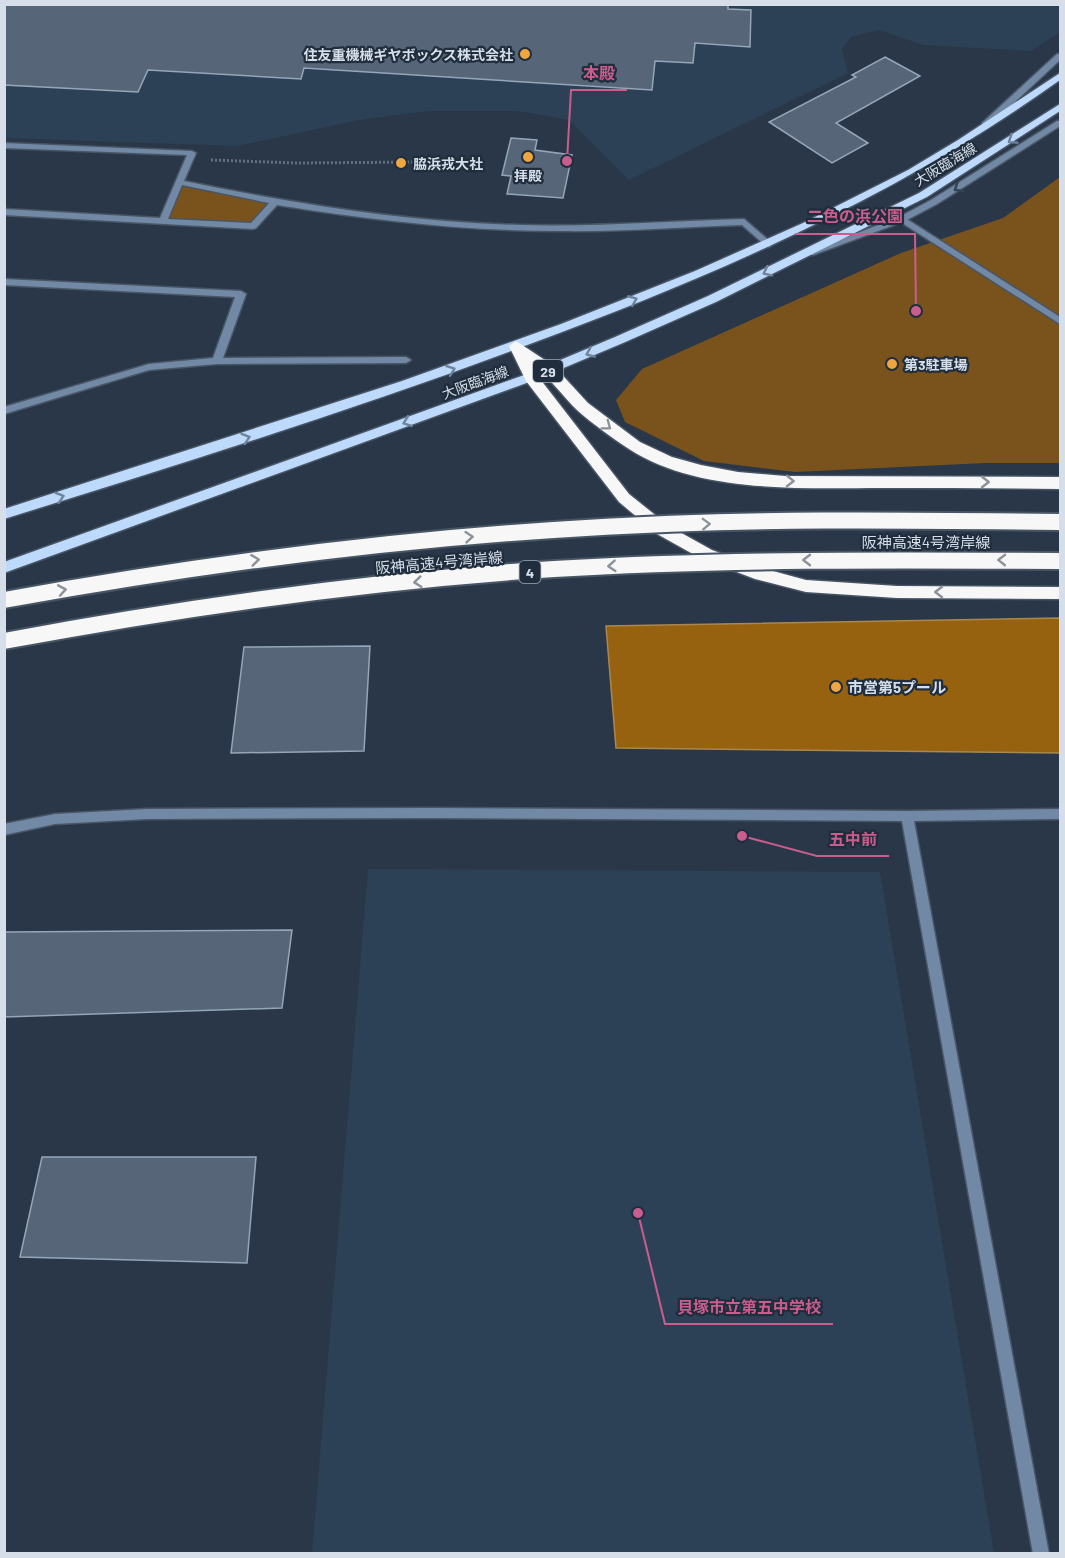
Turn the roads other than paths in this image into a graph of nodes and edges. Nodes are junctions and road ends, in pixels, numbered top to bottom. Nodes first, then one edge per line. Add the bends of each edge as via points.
1 (1060, 56) edge
2 (1060, 76) edge
3 (1060, 107) edge
4 (1060, 123) edge
5 (973, 136) junction
6 (4, 145) edge
7 (179, 182) junction
8 (275, 202) junction
9 (4, 212) edge
10 (902, 219) junction
11 (163, 221) junction
12 (769, 244) junction
13 (792, 260) junction
14 (4, 282) edge
15 (1060, 321) edge
16 (516, 346) junction
17 (406, 360) dead end
18 (217, 361) junction
19 (549, 370) junction
20 (531, 377) junction
21 (4, 411) edge
22 (1060, 483) edge
23 (4, 514) edge
24 (1060, 522) edge
25 (1060, 561) edge
26 (4, 568) edge
27 (1060, 593) edge
28 (4, 600) edge
29 (4, 641) edge
30 (1060, 814) edge
31 (907, 816) junction
32 (4, 830) edge
33 (1041, 1554) edge

1 - 5 street
2 - 5 main road, 大阪臨海線 / 29
3 -> 13 main road, 大阪臨海線 / 29 via 923,195
4 -> 10 street
5 - 12 main road, 大阪臨海線 / 29 via 899,180
6 - 7 street via 192,153
7 - 8 street
7 - 11 street
8 - 11 street via 253,226
8 - 12 street via 365,217 478,226 602,228 744,222
9 - 11 street
10 - 13 street
10 - 15 street
16 -> 12 main road, 大阪臨海線 / 29
13 -> 19 main road, 大阪臨海線 / 29
14 - 18 street via 241,294
16 - 19 highway
16 - 20 highway
23 -> 16 main road, 大阪臨海線 / 29 via 399,389
17 - 18 street
18 - 21 street via 149,367
19 - 20 main road, 大阪臨海線 / 29
19 -> 22 highway via 583,407 635,446 701,471 785,482
20 -> 26 main road, 大阪臨海線 / 29
27 -> 20 highway via 897,592 806,586 755,573 706,554 663,530 624,498
28 -> 24 highway, 阪神高速4号湾岸線, bridge via 170,571 469,537 782,521
25 -> 29 highway, 阪神高速4号湾岸線 / 4, bridge via 782,560 468,576 299,595
30 - 31 street
31 - 32 street via 147,814 55,819
31 - 33 street

